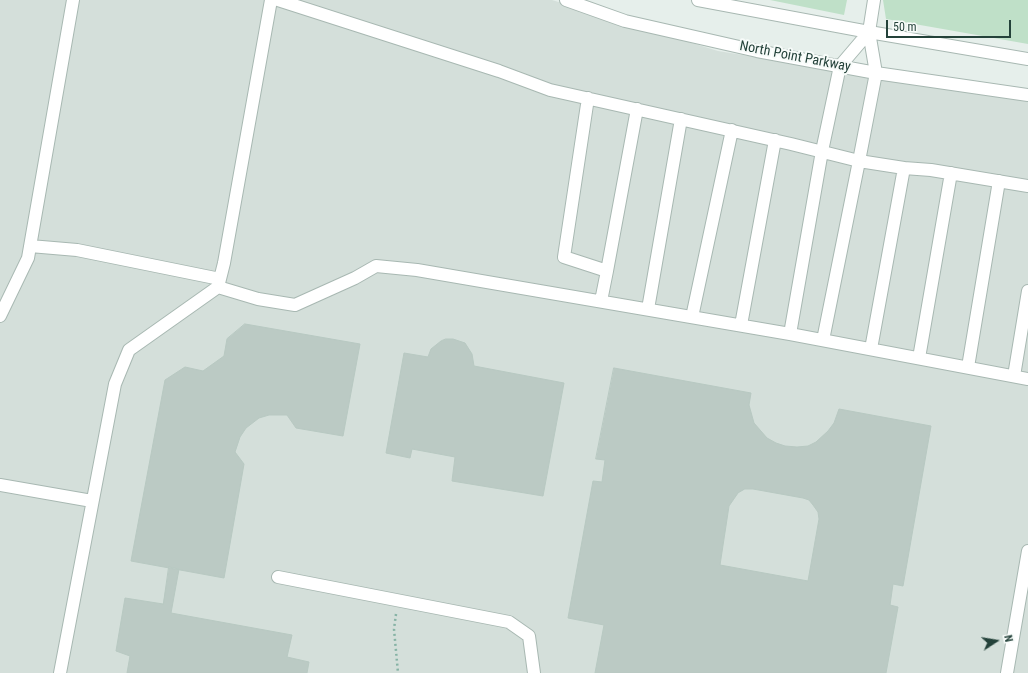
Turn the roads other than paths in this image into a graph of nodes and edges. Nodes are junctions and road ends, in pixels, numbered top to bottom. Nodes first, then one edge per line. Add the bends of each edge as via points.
1 (72, 0) edge
2 (271, 0) edge
3 (278, 0) edge
4 (566, 0) edge
5 (698, 0) edge
6 (874, 0) edge
7 (869, 32) junction
8 (1028, 59) edge
9 (840, 66) junction
10 (876, 73) junction
11 (1028, 95) edge
12 (588, 98) junction
13 (637, 109) junction
14 (680, 119) junction
15 (732, 130) junction
16 (775, 140) junction
17 (822, 151) junction
18 (860, 161) junction
19 (904, 168) junction
20 (950, 173) junction
21 (999, 181) junction
22 (1028, 186) edge
23 (30, 246) junction
24 (607, 271) junction
25 (219, 283) junction
26 (1028, 291) edge
27 (601, 301) junction
28 (648, 309) junction
29 (0, 316) edge
30 (692, 317) junction
31 (741, 325) junction
32 (790, 334) junction
33 (823, 340) junction
34 (871, 348) junction
35 (919, 358) junction
36 (968, 367) junction
37 (1014, 376) junction
38 (1028, 379) edge
39 (0, 485) edge
40 (92, 501) junction
41 (1028, 551) edge
42 (278, 578) dead end
43 (60, 673) edge
44 (534, 673) edge
45 (1007, 673) edge

1 - 23 street
2 - 25 street
3 - 12 street via 499,71 550,90
4 - 9 street, North Point Parkway via 625,21 757,51
5 - 7 street
6 - 7 street
7 - 8 street
7 - 9 street
7 - 10 street
9 - 10 street, North Point Parkway
9 - 17 street
10 - 11 street, North Point Parkway
10 - 18 street
12 - 13 street
12 - 24 street via 564,257
13 - 14 street
13 - 24 street
14 - 15 street
14 - 28 street
15 - 16 street
15 - 30 street
16 - 17 street
16 - 31 street
17 - 18 street
17 - 32 street
18 - 19 street
18 - 33 street
19 - 20 street
19 - 34 street
20 - 21 street
20 - 35 street
21 - 22 street
21 - 36 street
23 - 25 street via 77,250
23 - 29 street via 28,258
24 - 27 street
25 - 27 street via 258,299 295,305 348,282 376,266 417,270
25 - 40 street via 129,350 115,384
26 - 37 street
27 - 28 street
28 - 30 street
30 - 31 street
31 - 32 street
32 - 33 street
33 - 34 street
34 - 35 street
35 - 36 street
36 - 37 street
37 - 38 street
39 - 40 street
40 - 43 street
41 - 45 street
42 - 44 street via 509,622 529,636

